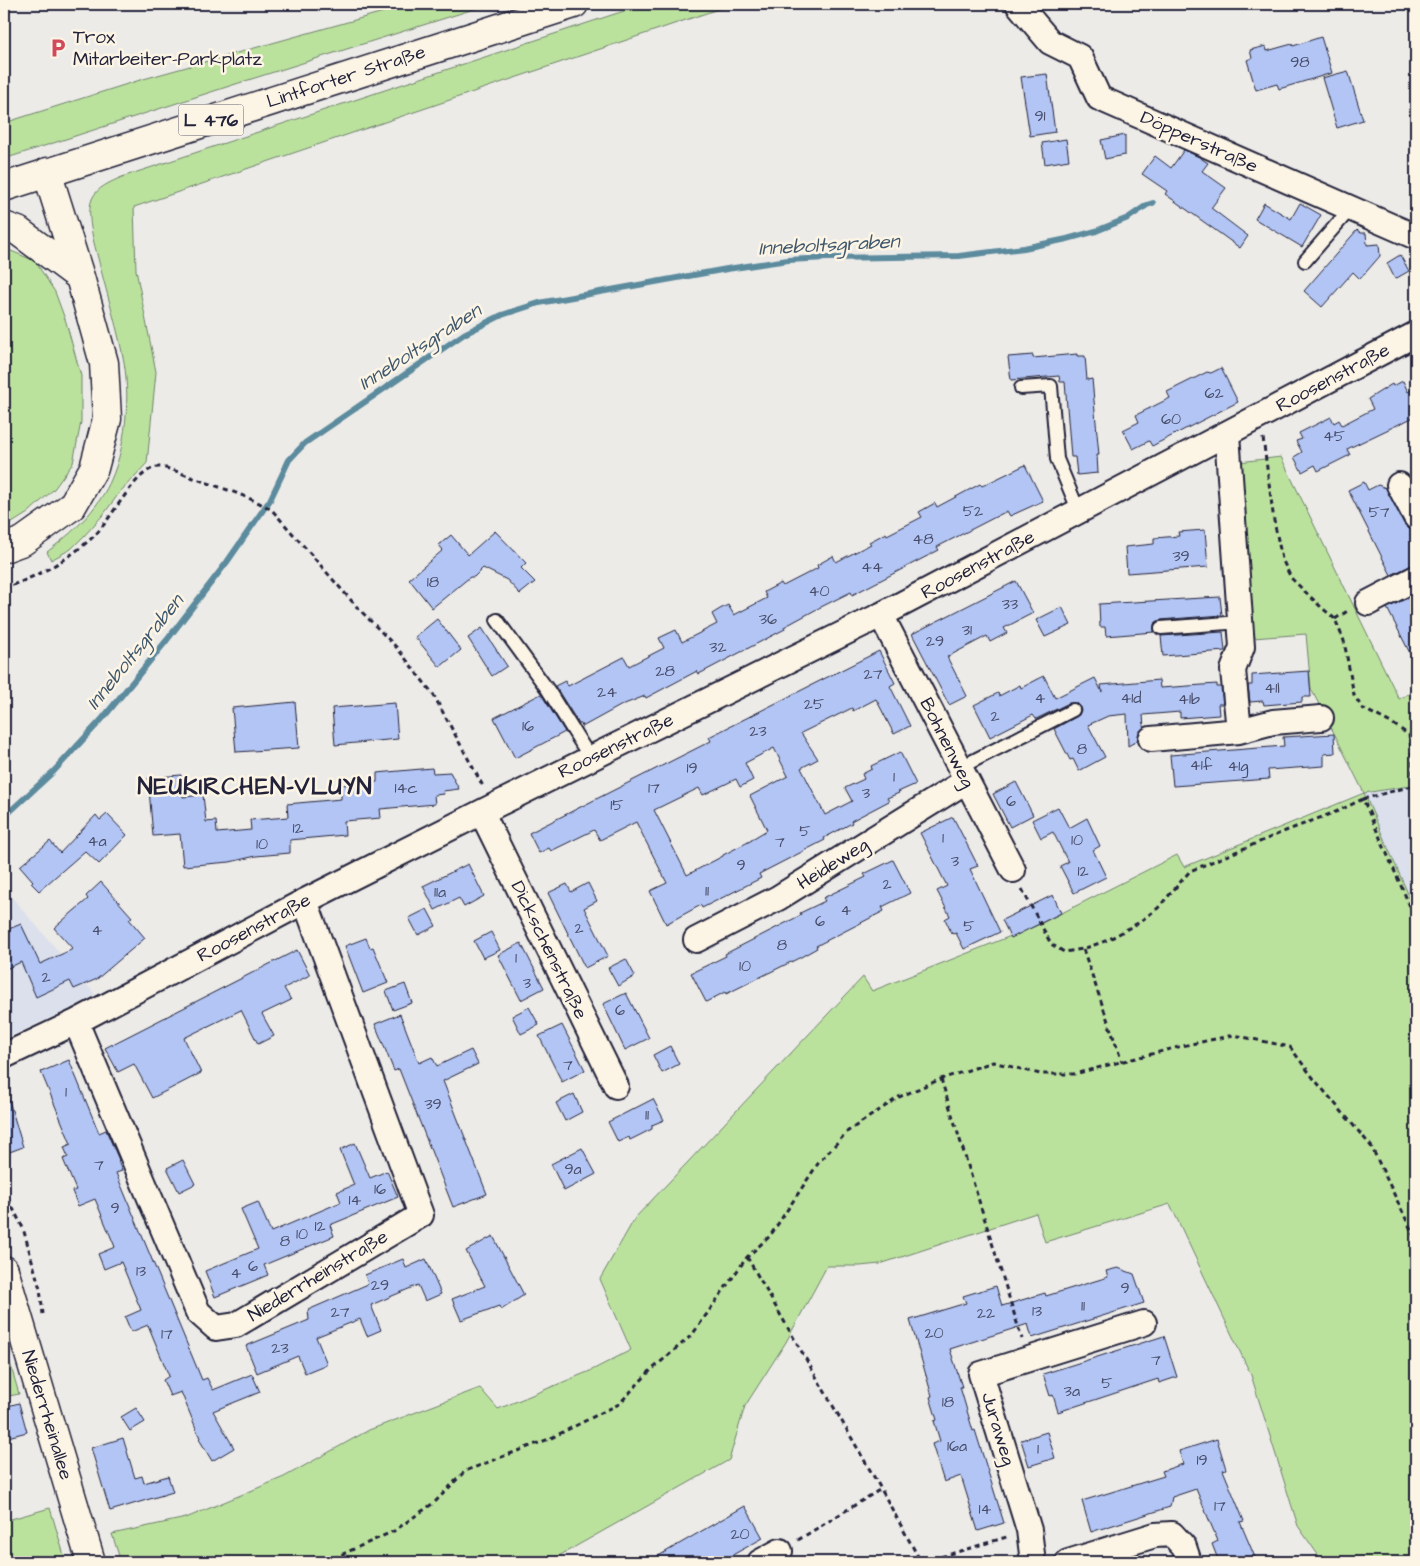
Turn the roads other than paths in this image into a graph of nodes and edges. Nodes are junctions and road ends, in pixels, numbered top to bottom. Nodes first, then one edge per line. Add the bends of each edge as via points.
1 (574, 4) edge
2 (1018, 4) edge
3 (47, 172) junction
4 (4, 187) edge
5 (1351, 208) junction
6 (4, 226) edge
7 (1416, 237) edge
8 (1305, 261) dead end
9 (80, 277) junction
10 (1415, 338) edge
11 (1021, 388) dead end
12 (1227, 434) junction
13 (1399, 485) dead end
14 (1079, 512) junction
15 (1416, 517) edge
16 (4, 548) edge
17 (1416, 578) edge
18 (1368, 602) dead end
19 (881, 615) junction
20 (498, 620) dead end
21 (1241, 622) junction
22 (1161, 628) dead end
23 (1073, 710) dead end
24 (1321, 718) dead end
25 (1239, 731) junction
26 (1151, 738) dead end
27 (591, 759) junction
28 (963, 774) junction
29 (488, 809) junction
30 (1013, 870) road end
31 (304, 902) junction
32 (696, 940) dead end
33 (76, 1022) junction
34 (5, 1053) edge
35 (616, 1086) dead end
36 (4, 1270) edge
37 (1144, 1323) dead end
38 (91, 1561) edge
39 (1034, 1562) edge
40 (1068, 1562) edge
41 (1189, 1562) edge

1 - 3 main road, Lintforter Straße / L 476
2 - 5 street, Döpperstraße via 1050,42 1080,57 1099,98
3 - 4 main road, Lintforter Straße / L 476
3 - 9 main road
5 - 7 street, Döpperstraße
5 - 8 lane
6 - 9 main road via 18,231
9 - 16 main road via 104,363 106,420 94,468 72,506 23,541
10 - 12 street, Roosenstraße
11 - 14 lane via 1051,386 1058,459
12 - 14 street, Roosenstraße
12 - 21 street
13 - 15 street
14 - 19 street, Roosenstraße
17 - 18 street
19 - 27 street, Roosenstraße
19 - 28 street, Bohnenweg
20 - 27 lane via 548,690
21 - 22 lane
21 - 25 street via 1242,647 1233,670
23 - 28 lane
24 - 25 street via 1273,722
25 - 26 street
27 - 29 street, Roosenstraße
28 - 30 street, Bohnenweg
28 - 32 street, Heideweg via 778,898
29 - 31 street, Roosenstraße
29 - 35 street, Dickschenstraße
31 - 33 street, Roosenstraße
31 - 33 street, Niederrheinstraße via 421,1215 236,1325 216,1328 198,1312
33 - 34 street, Roosenstraße
36 - 38 main road, Niederrheinallee
37 - 39 street, Juraweg via 981,1374 1029,1530
40 - 41 street via 1155,1535 1172,1534 1184,1547

